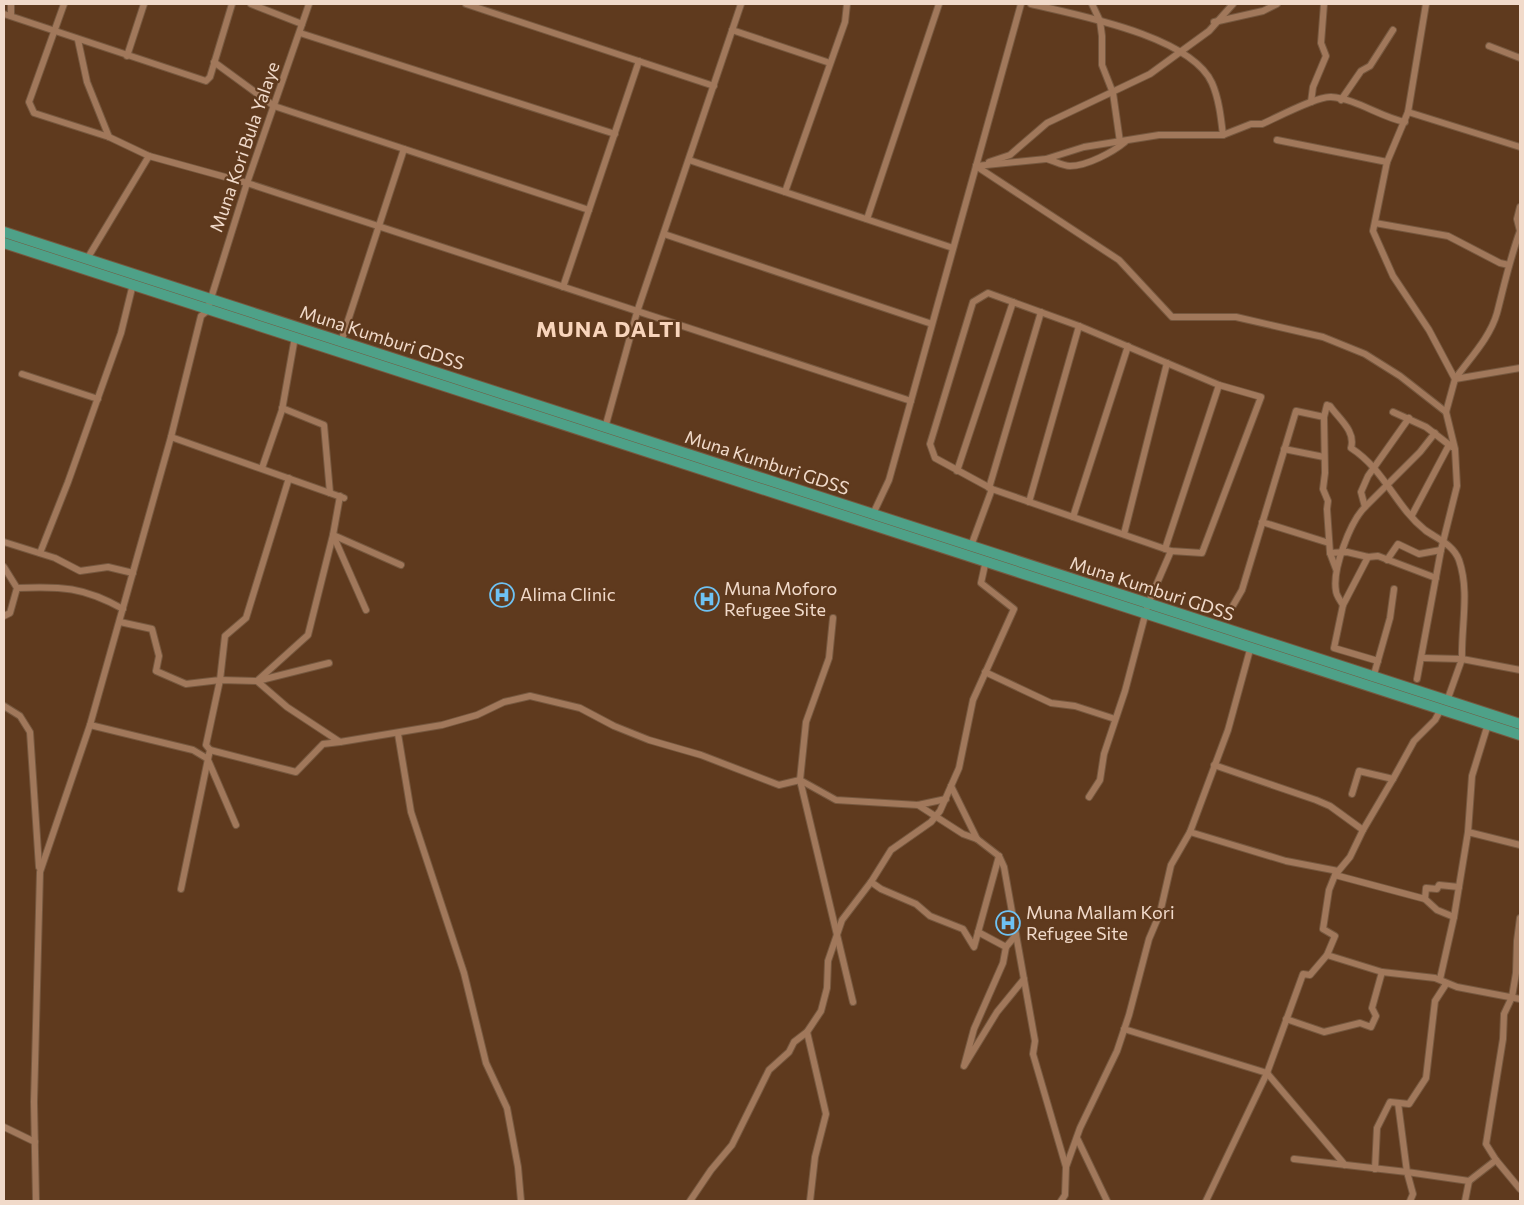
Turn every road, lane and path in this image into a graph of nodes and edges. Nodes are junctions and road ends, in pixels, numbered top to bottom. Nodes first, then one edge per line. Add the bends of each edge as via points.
1 (11, 4) edge
2 (64, 4) edge
3 (144, 4) edge
4 (232, 4) edge
5 (251, 4) edge
6 (309, 4) edge
7 (466, 4) edge
8 (740, 4) edge
9 (847, 4) edge
10 (939, 4) edge
11 (1021, 4) edge
12 (1031, 4) edge
13 (1092, 4) edge
14 (1233, 4) edge
15 (1277, 4) edge
16 (1324, 4) edge
17 (1426, 4) edge
18 (4, 14) edge
19 (11, 16) junction
20 (1100, 21) junction
21 (1214, 22) junction
22 (302, 24) junction
23 (732, 30) junction
24 (1393, 30) dead end
25 (55, 32) junction
26 (300, 33) junction
27 (78, 40) junction
28 (1489, 46) dead end
29 (1178, 52) junction
30 (127, 56) junction
31 (1520, 58) edge
32 (639, 61) junction
33 (214, 62) junction
34 (830, 63) junction
35 (714, 86) junction
36 (1113, 93) junction
37 (1342, 100) junction
38 (1311, 102) junction
39 (274, 106) junction
40 (1408, 112) junction
41 (1405, 122) junction
42 (615, 134) junction
43 (1224, 135) junction
44 (109, 137) junction
45 (1277, 140) dead end
46 (1123, 141) junction
47 (1520, 147) edge
48 (404, 149) junction
49 (150, 156) junction
50 (1046, 159) junction
51 (689, 160) junction
52 (1387, 162) junction
53 (976, 166) junction
54 (247, 183) junction
55 (785, 192) junction
56 (1520, 207) edge
57 (590, 210) junction
58 (867, 219) junction
59 (1375, 223) junction
60 (380, 227) junction
61 (4, 232) edge
62 (664, 234) junction
63 (4, 243) edge
64 (953, 248) junction
65 (87, 258) junction
66 (1509, 265) junction
67 (133, 284) junction
68 (563, 287) junction
69 (1013, 302) junction
70 (209, 304) junction
71 (638, 312) junction
72 (1041, 312) junction
73 (932, 324) junction
74 (1079, 326) junction
75 (296, 337) junction
76 (341, 342) junction
77 (1128, 346) junction
78 (1167, 363) junction
79 (1520, 368) edge
80 (22, 374) dead end
81 (1455, 379) junction
82 (1219, 385) junction
83 (98, 399) junction
84 (911, 401) junction
85 (282, 408) junction
86 (1393, 412) dead end
87 (1446, 412) junction
88 (1324, 417) junction
89 (1409, 418) junction
90 (605, 428) junction
91 (1435, 433) junction
92 (171, 437) junction
93 (1452, 447) junction
94 (1284, 449) junction
95 (1324, 457) junction
96 (1374, 466) junction
97 (262, 468) junction
98 (957, 471) junction
99 (289, 478) junction
100 (1388, 485) junction
101 (990, 488) junction
102 (330, 493) junction
103 (1029, 502) junction
104 (1365, 507) junction
105 (873, 514) junction
106 (1412, 515) junction
107 (1073, 517) junction
108 (1262, 522) junction
109 (1124, 534) junction
110 (333, 535) junction
111 (1444, 540) junction
112 (4, 542) edge
113 (1329, 543) junction
114 (972, 546) junction
115 (1168, 550) junction
116 (1441, 550) junction
117 (1343, 552) junction
118 (40, 553) junction
119 (1330, 554) junction
120 (1368, 558) junction
121 (986, 560) junction
122 (1387, 560) junction
123 (401, 565) dead end
124 (4, 567) edge
125 (1336, 570) junction
126 (133, 573) junction
127 (1436, 578) junction
128 (17, 588) junction
129 (1394, 589) dead end
130 (1343, 605) junction
131 (1147, 608) junction
132 (123, 609) junction
133 (1231, 609) dead end
134 (366, 610) dead end
135 (4, 616) edge
136 (833, 618) dead end
137 (120, 622) junction
138 (1250, 646) junction
139 (1423, 658) junction
140 (1462, 659) junction
141 (1378, 661) junction
142 (329, 663) dead end
143 (1520, 670) edge
144 (986, 672) junction
145 (1373, 678) junction
146 (220, 680) junction
147 (1417, 680) dead end
148 (257, 681) junction
149 (1444, 705) junction
150 (4, 706) edge
151 (1116, 719) junction
152 (1488, 724) junction
153 (1520, 724) edge
154 (90, 725) junction
155 (398, 734) junction
156 (1520, 735) edge
157 (340, 742) junction
158 (210, 750) junction
159 (208, 759) junction
160 (1214, 766) junction
161 (1393, 779) junction
162 (800, 780) junction
163 (951, 786) junction
164 (1352, 794) dead end
165 (1089, 797) dead end
166 (946, 799) junction
167 (918, 805) junction
168 (936, 817) junction
169 (236, 825) dead end
170 (1363, 830) junction
171 (1190, 832) junction
172 (1468, 832) junction
173 (977, 839) junction
174 (1520, 845) edge
175 (999, 856) junction
176 (40, 872) junction
177 (1336, 873) junction
178 (871, 882) junction
179 (1459, 887) junction
180 (181, 889) dead end
181 (1424, 899) junction
182 (1454, 917) junction
183 (1520, 918) edge
184 (838, 932) junction
185 (978, 932) junction
186 (1016, 935) junction
187 (1006, 946) junction
188 (1327, 955) junction
189 (1382, 972) junction
190 (1024, 979) junction
191 (1443, 982) junction
192 (1512, 997) junction
193 (1520, 999) edge
194 (853, 1002) dead end
195 (1286, 1019) junction
196 (1124, 1030) junction
197 (807, 1032) junction
198 (1267, 1072) junction
199 (1398, 1103) junction
200 (4, 1127) edge
201 (1077, 1138) junction
202 (35, 1142) junction
203 (1294, 1159) dead end
204 (1496, 1160) junction
205 (1345, 1165) junction
206 (1066, 1167) junction
207 (1375, 1168) junction
208 (1407, 1172) junction
209 (1470, 1181) junction
210 (1520, 1189) edge
211 (36, 1201) edge
212 (521, 1201) edge
213 (690, 1201) edge
214 (810, 1201) edge
215 (1061, 1201) edge
216 (1107, 1201) edge
217 (1206, 1201) edge
218 (1410, 1201) edge
219 (1465, 1201) edge

1 - 19 street
2 - 25 street
3 - 30 street
4 - 33 street
5 - 22 street
6 - 22 street, Muna Kori Bula Yalaye
7 - 32 street
8 - 23 street
9 - 34 street via 845,22
10 - 58 street
11 - 53 street
12 - 20 street
13 - 20 street
14 - 21 street
15 - 21 street via 1263,11
16 - 38 street via 1321,43 1326,56 1313,87
17 - 40 street
18 - 19 street
19 - 25 street
20 - 29 street via 1144,33
20 - 36 street via 1102,65
21 - 29 street via 1209,32
22 - 26 street, Muna Kori Bula Yalaye
23 - 34 street
23 - 35 street
24 - 37 street via 1370,66 1361,71
25 - 27 street
25 - 44 street via 29,102 34,113
26 - 39 street, Muna Kori Bula Yalaye
26 - 42 street
27 - 30 street
27 - 44 street via 87,82
28 - 31 street
29 - 36 street via 1150,74
29 - 43 street via 1199,66 1212,82
30 - 33 street via 206,80
32 - 35 street
32 - 42 street
33 - 39 street
34 - 55 street
35 - 51 street
36 - 46 street
36 - 53 street via 1047,123 1010,155
37 - 38 street via 1330,96
37 - 41 street
38 - 43 street via 1262,124 1250,124
39 - 48 street
39 - 54 street, Muna Kori Bula Yalaye
40 - 41 street
40 - 47 street
41 - 52 street
42 - 57 street
43 - 46 street via 1159,135
44 - 49 street
45 - 52 street
46 - 50 street via 1084,147
46 - 50 street via 1117,148 1084,163 1070,166
48 - 57 street
48 - 60 street
49 - 54 street
49 - 65 street
50 - 53 street
51 - 55 street
51 - 62 street
52 - 59 street
53 - 64 street
53 - 87 street via 1119,260 1172,316 1236,317 1323,337 1365,354
54 - 60 street
54 - 70 street, Muna Kori Bula Yalaye
55 - 58 street
56 - 66 street via 1520,231
57 - 68 street
58 - 64 street
59 - 66 street via 1448,236
59 - 81 street via 1374,230 1393,276 1430,330
60 - 68 street
60 - 76 street
61 - 65 highway, Muna Kumburi GDSS
62 - 71 street
62 - 73 street
63 - 67 highway, Muna Kumburi GDSS
64 - 73 street
65 - 70 highway, Muna Kumburi GDSS
66 - 81 street via 1497,314 1482,342
67 - 70 highway, Muna Kumburi GDSS
67 - 83 street via 121,333
68 - 71 street
69 - 72 street
69 - 98 street
69 - 98 street via 988,293 973,302 930,444 935,458
70 - 75 highway, Muna Kumburi GDSS
70 - 76 highway, Muna Kumburi GDSS
70 - 92 street, Muna Kori Bula Yalaye via 201,316
71 - 84 street
71 - 90 street
72 - 74 street
72 - 101 street
73 - 84 street
74 - 77 street
74 - 103 street
75 - 85 street
75 - 121 highway, Muna Kumburi GDSS
76 - 90 highway, Muna Kumburi GDSS
77 - 78 street
77 - 107 street
78 - 82 street
78 - 109 street
79 - 81 street
80 - 83 street
81 - 87 street
82 - 115 street
82 - 115 street via 1261,397 1202,553
83 - 118 street
84 - 105 street via 889,480
85 - 97 street
85 - 102 street via 324,425
86 - 89 street
87 - 93 street
88 - 94 street via 1296,411
88 - 95 street
88 - 96 street via 1327,405 1330,406 1351,432 1351,448
89 - 91 street
89 - 96 street
90 - 105 highway, Muna Kumburi GDSS
91 - 93 street
91 - 100 street
92 - 97 street
92 - 126 street, Muna Kori Bula Yalaye
93 - 106 street
93 - 111 street via 1457,486
94 - 95 street
94 - 108 street
95 - 113 street via 1323,489 1328,501
96 - 100 street
96 - 104 street via 1361,492
97 - 99 street
98 - 101 street
99 - 102 street
99 - 146 street via 246,618 225,636
100 - 104 street
100 - 106 street
101 - 103 street
101 - 114 street
102 - 110 street via 342,497
103 - 107 street
104 - 117 street via 1352,524
105 - 114 highway, Muna Kumburi GDSS
106 - 111 street via 1425,530
107 - 109 street
108 - 113 street
108 - 133 street via 1242,590
109 - 115 street
110 - 123 street
110 - 134 street
110 - 148 street via 308,634
111 - 116 street
111 - 140 street via 1459,558 1466,601 1461,632
112 - 118 street
113 - 119 street
114 - 131 highway, Muna Kumburi GDSS
115 - 131 street
116 - 122 street via 1419,554 1398,544
116 - 127 street
117 - 119 street
117 - 120 street
117 - 125 street
118 - 126 street via 80,571 108,567
119 - 125 street
120 - 122 street via 1378,556
120 - 130 street
121 - 131 highway, Muna Kumburi GDSS
121 - 144 street via 981,583 1014,609
122 - 127 street
124 - 128 street
125 - 130 street via 1336,592
126 - 132 street, Muna Kori Bula Yalaye
127 - 139 street via 1425,626
128 - 132 street via 61,586 87,592
128 - 135 street via 10,613
129 - 141 street
130 - 141 street via 1334,648
131 - 138 highway, Muna Kumburi GDSS
131 - 145 highway, Muna Kumburi GDSS
131 - 151 street
132 - 137 street, Muna Kori Bula Yalaye
136 - 162 street via 829,658 806,722
137 - 146 street via 152,629 159,656 156,672 186,684
137 - 154 street, Muna Kori Bula Yalaye
138 - 149 highway, Muna Kumburi GDSS
138 - 160 street via 1228,730
139 - 140 street
139 - 147 street
140 - 143 street
140 - 149 street
141 - 145 street
142 - 148 street
144 - 151 street via 1051,703 1075,706
144 - 163 street via 973,700 959,768
145 - 149 highway, Muna Kumburi GDSS
146 - 148 street
146 - 158 street via 206,744
148 - 157 street via 287,707
149 - 152 highway, Muna Kumburi GDSS
149 - 153 highway, Muna Kumburi GDSS
149 - 161 street via 1435,720 1414,741
150 - 176 street via 20,716 30,732
151 - 165 street via 1104,754 1100,780
152 - 156 highway, Muna Kumburi GDSS
152 - 172 street via 1472,776
154 - 159 street via 193,750
154 - 176 street, Muna Kori Bula Yalaye
155 - 157 street
155 - 162 street via 442,725 530,696 580,708 650,740 701,755 780,785
155 - 212 street via 411,812 464,973 486,1063 507,1108
157 - 158 street via 323,744 296,772
158 - 159 street
159 - 169 street
159 - 180 street
160 - 170 street via 1330,806
160 - 171 street
161 - 164 street via 1359,771
161 - 170 street
162 - 167 street via 836,800
162 - 184 street
163 - 166 street
163 - 173 street
166 - 167 street
166 - 168 street
167 - 168 street
168 - 173 street
168 - 178 street via 891,850
170 - 177 street via 1350,857
171 - 177 street
171 - 196 street via 1171,865 1160,913
172 - 174 street
172 - 179 street
173 - 175 street
175 - 185 street
175 - 186 street via 1004,867
176 - 202 street
177 - 181 street
177 - 188 street via 1328,890 1323,929 1335,936
178 - 184 street via 842,920
178 - 185 street via 916,904 930,916 963,929 974,946
179 - 181 street via 1440,885 1437,889 1426,888
179 - 182 street
181 - 182 street via 1437,910
182 - 191 street
183 - 192 street
184 - 194 street
184 - 197 street via 828,961 821,1012
185 - 187 street
186 - 187 street
186 - 190 street
187 - 190 street via 1003,963 974,1029 964,1066 997,1012
188 - 189 street
188 - 195 street via 1310,975 1303,974
189 - 191 street
189 - 195 street via 1372,1008 1376,1016 1371,1027 1360,1023 1324,1032
190 - 206 street via 1035,1041 1033,1054
191 - 192 street
191 - 199 street via 1435,1001 1426,1078 1409,1104
192 - 193 street
192 - 204 street via 1504,1014 1486,1144
195 - 198 street
196 - 198 street
196 - 201 street
197 - 213 street via 769,1070 732,1144
197 - 214 street via 826,1114 815,1157
198 - 205 street
198 - 217 street
199 - 207 street via 1390,1102 1377,1128
199 - 208 street
200 - 202 street
201 - 206 street
201 - 216 street
202 - 211 street
203 - 205 street
204 - 209 street
204 - 210 street
205 - 207 street
206 - 215 street
207 - 208 street
208 - 209 street
208 - 218 street via 1413,1194
209 - 219 street

